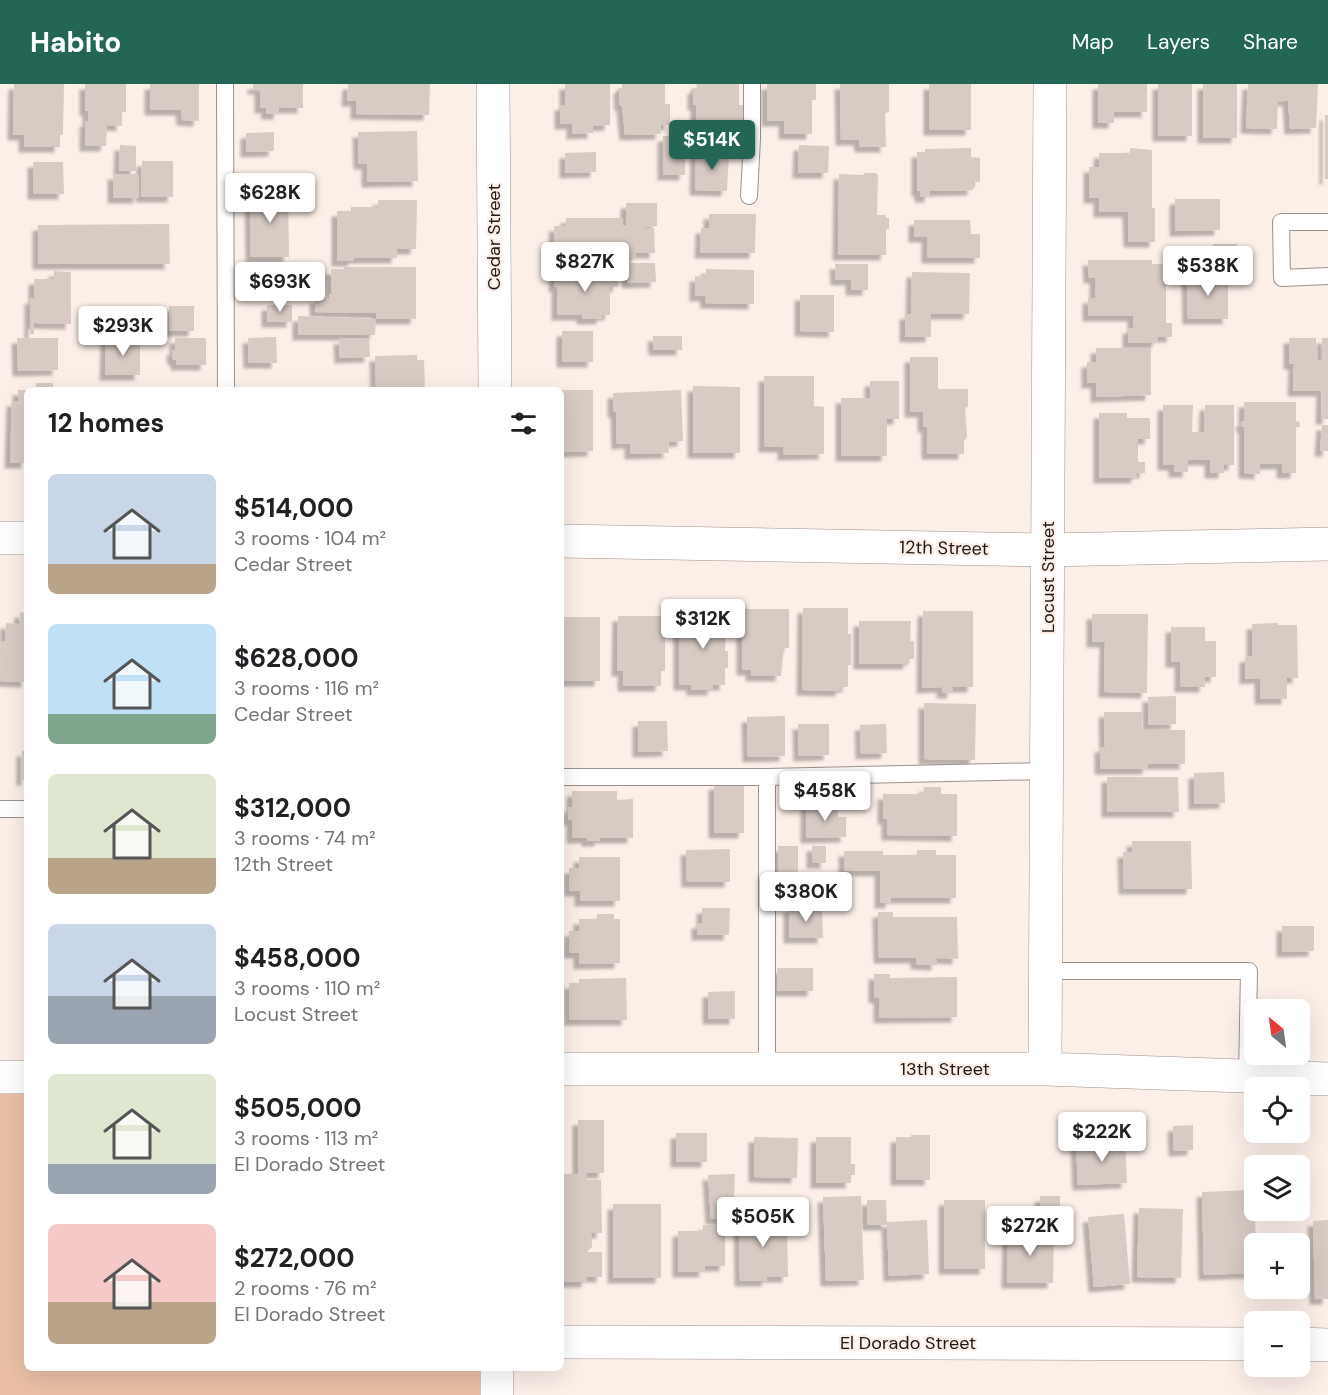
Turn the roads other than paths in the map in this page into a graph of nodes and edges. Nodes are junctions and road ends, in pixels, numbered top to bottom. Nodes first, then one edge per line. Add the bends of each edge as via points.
1 (225, 84) edge
2 (493, 84) edge
3 (752, 84) edge
4 (1050, 84) edge
5 (749, 195) dead end
6 (1328, 222) edge
7 (1328, 276) edge
8 (226, 387) edge
9 (495, 387) edge
10 (0, 538) edge
11 (24, 538) edge
12 (564, 541) edge
13 (1328, 544) edge
14 (1049, 549) junction
15 (1047, 771) junction
16 (564, 777) edge
17 (767, 777) junction
18 (0, 809) edge
19 (24, 809) edge
20 (1044, 971) junction
21 (564, 1069) edge
22 (767, 1069) junction
23 (1045, 1069) junction
24 (1247, 1076) junction
25 (0, 1077) edge
26 (24, 1077) edge
27 (1328, 1078) edge
28 (564, 1342) edge
29 (1244, 1344) edge
30 (1310, 1344) edge
31 (1328, 1345) edge
32 (497, 1371) edge
33 (497, 1395) edge

1 - 8 lane
2 - 9 street, Cedar Street
3 - 5 lane
4 - 14 street, Locust Street
6 - 7 lane via 1281,222 1282,278
10 - 11 street
12 - 14 street, 12th Street
13 - 14 street, 12th Street
14 - 15 street, Locust Street
15 - 17 lane
15 - 20 street, Locust Street
16 - 17 lane
17 - 22 lane
18 - 19 lane
20 - 23 street, Locust Street
20 - 24 lane via 1249,971
21 - 22 street, 13th Street
22 - 23 street, 13th Street
23 - 24 street, 13th Street
24 - 27 street, 13th Street
25 - 26 street
28 - 29 street, El Dorado Street
30 - 31 street
32 - 33 street

